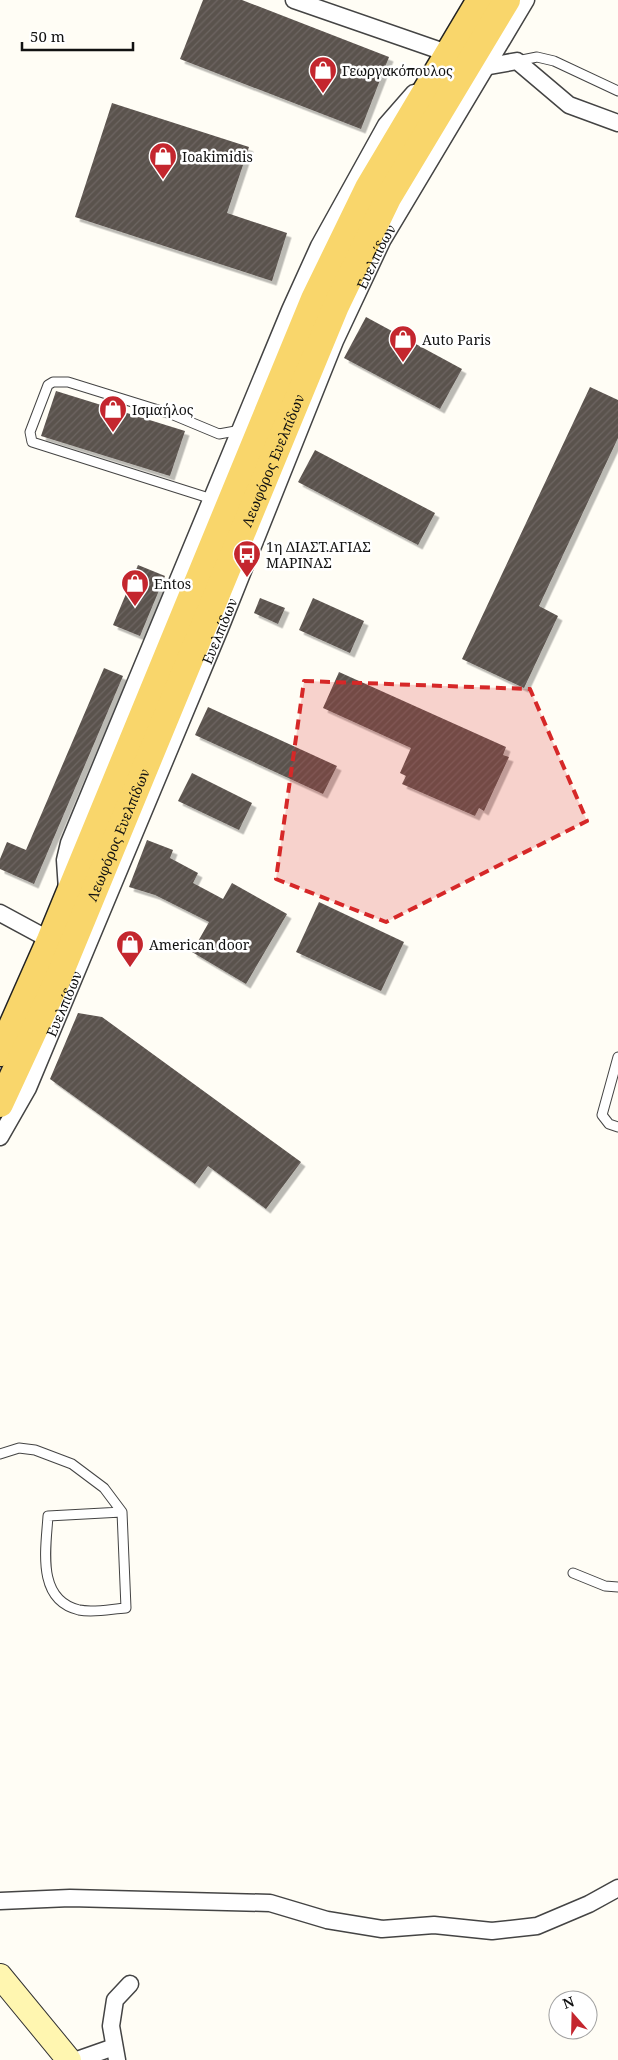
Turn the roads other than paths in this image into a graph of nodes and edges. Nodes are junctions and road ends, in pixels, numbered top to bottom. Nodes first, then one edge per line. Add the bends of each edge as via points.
1 (294, 0) edge
2 (507, 0) edge
3 (526, 0) edge
4 (475, 4) edge
5 (447, 53) junction
6 (517, 61) junction
7 (484, 67) junction
8 (618, 91) edge
9 (618, 123) edge
10 (302, 407) junction
11 (249, 434) junction
12 (212, 499) junction
13 (87, 899) junction
14 (0, 913) edge
15 (65, 954) junction
16 (0, 1053) edge
17 (618, 1056) edge
18 (20, 1084) junction
19 (0, 1104) edge
20 (618, 1127) edge
21 (0, 1137) edge
22 (0, 1454) edge
23 (122, 1512) junction
24 (574, 1573) dead end
25 (618, 1587) edge
26 (618, 1888) edge
27 (0, 1901) edge
28 (0, 1976) edge
29 (130, 1984) dead end
30 (116, 2054) edge
31 (68, 2060) edge
32 (77, 2060) edge

1 - 5 street
2 - 10 main road, Λεωφόρος Ευελπίδων via 388,198 336,306
3 - 7 street, Ευελπίδων
4 - 5 main road, Λεωφόρος Ευελπίδων
5 - 11 main road, Λεωφόρος Ευελπίδων via 368,188
6 - 7 street
6 - 8 lane via 537,57 554,61
6 - 9 street via 569,105
7 - 10 street, Ευελπίδων via 382,241
10 - 13 main road, Λεωφόρος Ευελπίδων via 213,624
11 - 12 street, Ευελπίδων
11 - 12 lane via 219,434 171,414 68,382 48,385 30,432 32,442
11 - 13 main road, Λεωφόρος Ευελπίδων
12 - 13 street, Ευελπίδων via 69,843 65,860
13 - 15 main road, Λεωφόρος Ευελπίδων
13 - 15 street, Ευελπίδων
14 - 15 street
15 - 16 main road, Λεωφόρος Ευελπίδων
15 - 18 main road, Λεωφόρος Ευελπίδων
17 - 20 lane via 602,1115 609,1124
18 - 19 main road, Λεωφόρος Ευελπίδων
18 - 21 street
22 - 23 lane via 19,1448 35,1450 72,1464 104,1488
23 - 23 lane via 126,1608 87,1611 69,1605 53,1590 47,1579 48,1516
24 - 25 lane via 605,1586
26 - 27 street via 537,1926 492,1931 434,1925 382,1929 327,1920 270,1903 70,1898
28 - 31 main road
29 - 30 street via 115,2000 110,2026
30 - 32 street

